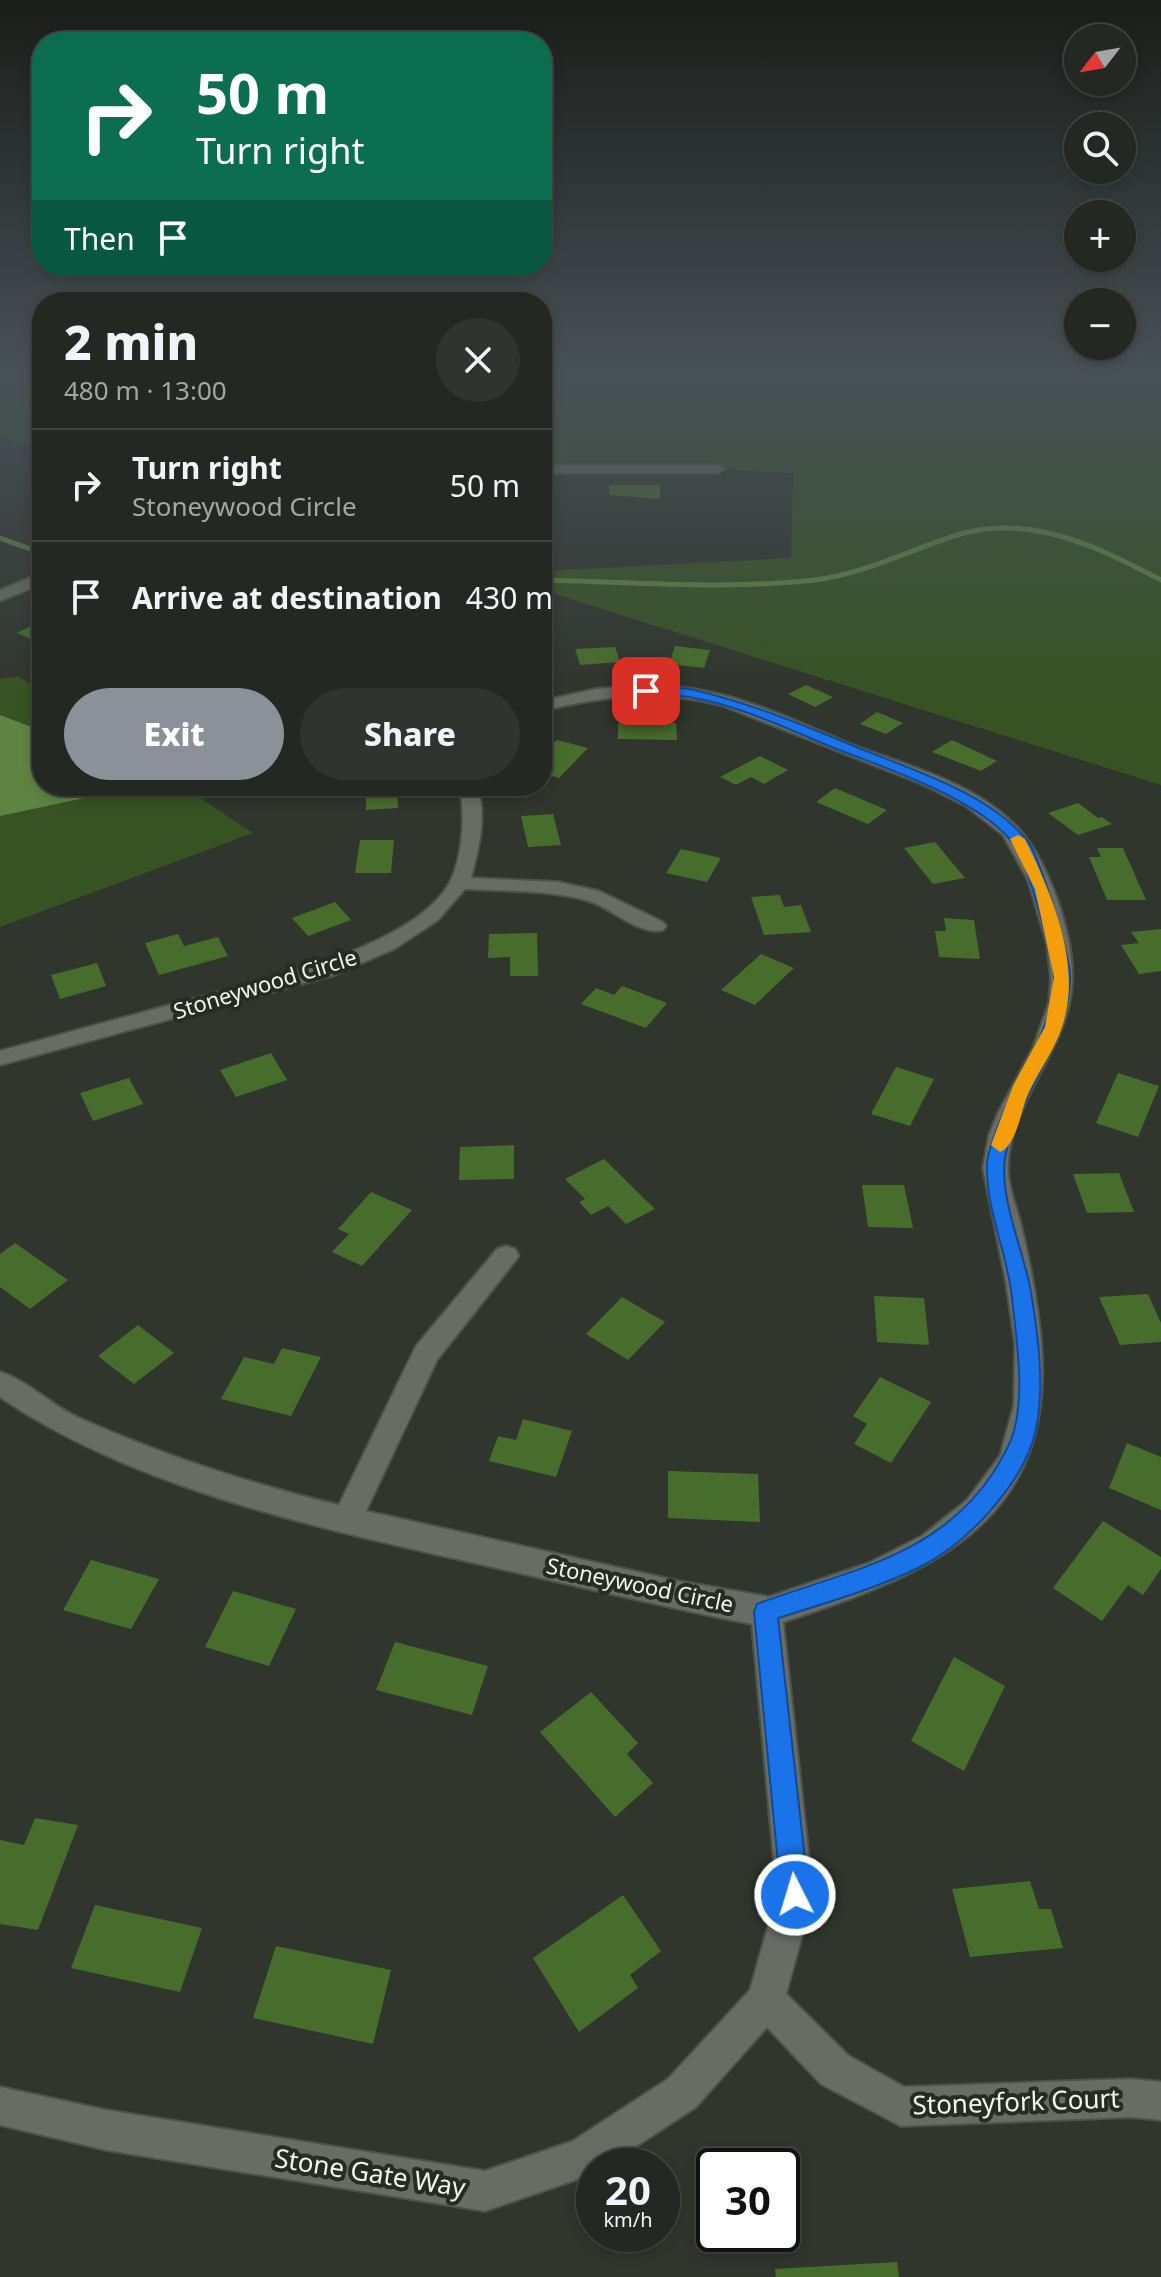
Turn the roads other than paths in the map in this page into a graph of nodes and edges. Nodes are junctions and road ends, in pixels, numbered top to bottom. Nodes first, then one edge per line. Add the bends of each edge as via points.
1 (32, 582) edge
2 (0, 596) edge
3 (552, 704) edge
4 (471, 796) edge
5 (460, 883) junction
6 (656, 926) dead end
7 (0, 1058) edge
8 (506, 1256) dead end
9 (0, 1383) edge
10 (347, 1519) junction
11 (766, 1612) junction
12 (766, 2000) junction
13 (1161, 2101) edge
14 (0, 2106) edge

1 - 2 street
3 - 11 street, Stoneywood Circle via 623,691 690,693 759,713 931,782 991,814 1022,844 1042,889 1057,947 1062,977 1054,1027 1013,1107 996,1158 996,1184 1021,1293 1028,1369 1025,1432 1012,1462 965,1522 915,1558
4 - 5 street, Stoneywood Circle via 471,839
5 - 6 street via 558,888 599,897
5 - 7 street, Stoneywood Circle via 431,916 387,944 326,970
8 - 10 street via 426,1354
9 - 10 street, Stoneywood Circle via 64,1424 187,1474
10 - 11 street, Stoneywood Circle
11 - 12 street, Stone Gate Way via 795,1895
12 - 13 street, Stoneyfork Court via 835,2070 901,2107
12 - 14 street, Stone Gate Way via 682,2093 584,2157 485,2191 106,2130

